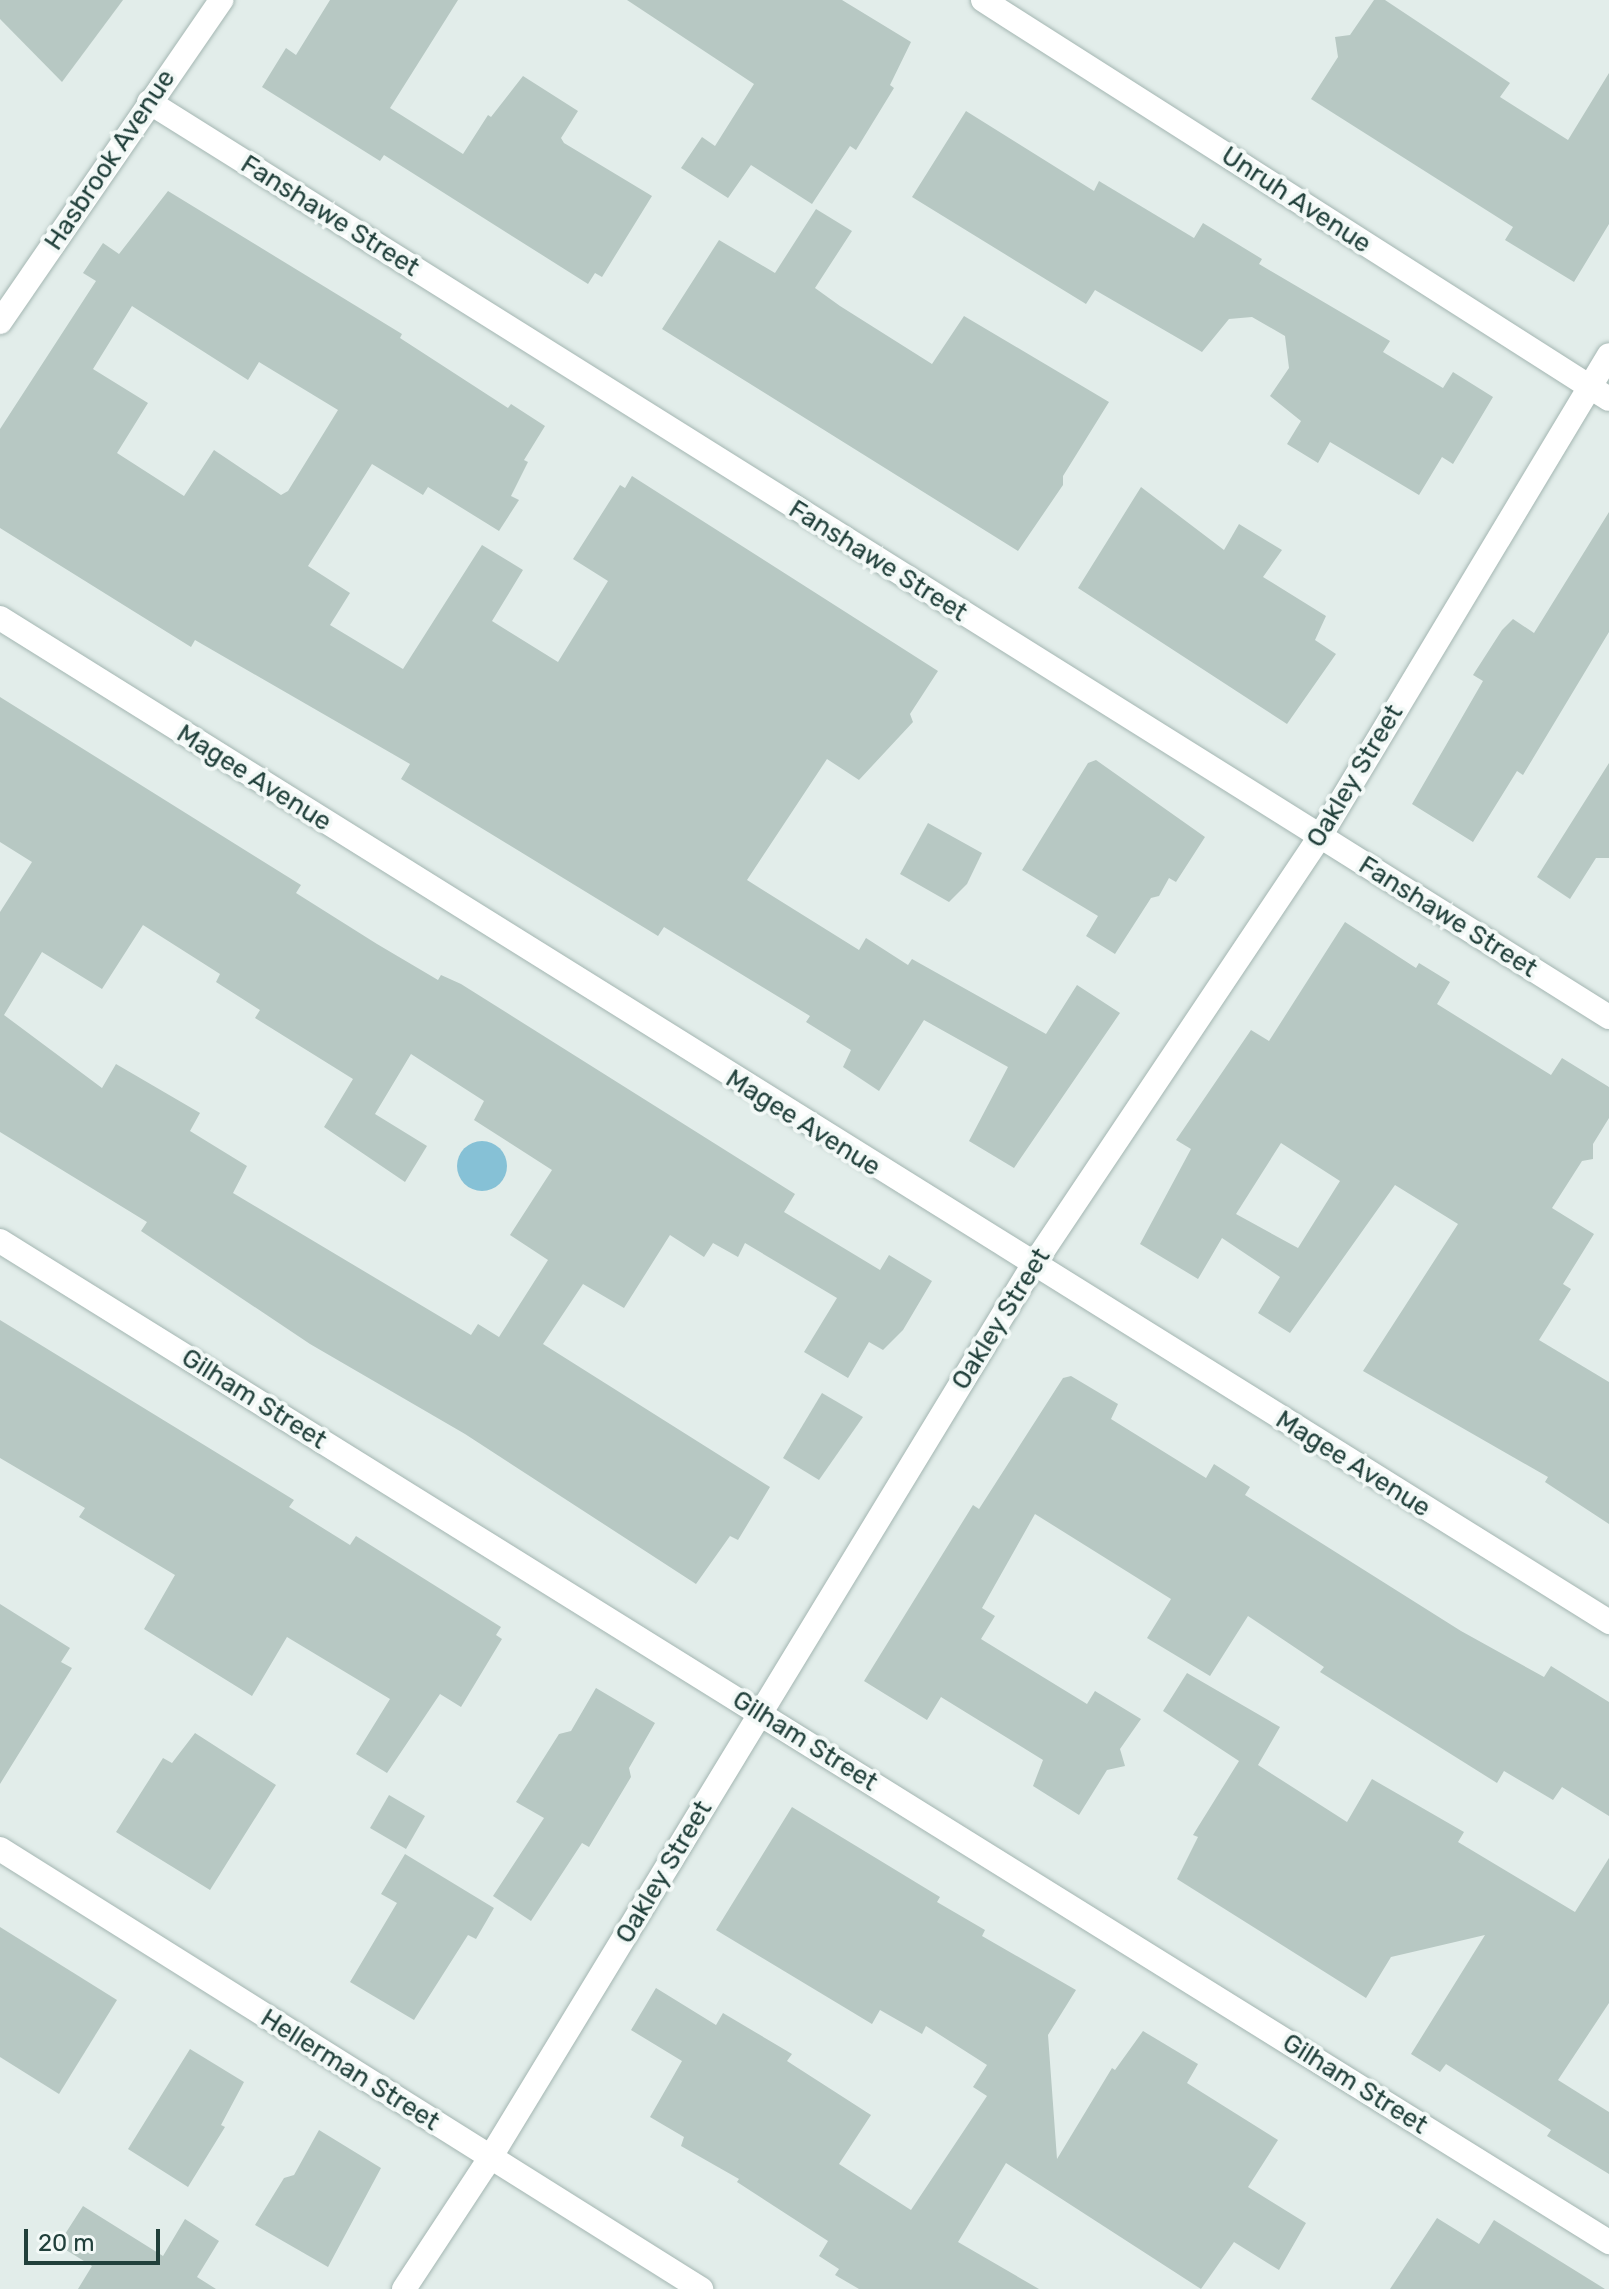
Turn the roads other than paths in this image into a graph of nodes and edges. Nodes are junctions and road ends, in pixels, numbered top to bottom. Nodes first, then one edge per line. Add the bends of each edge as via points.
1 (221, 0) edge
2 (983, 0) edge
3 (149, 102) junction
4 (0, 322) edge
5 (1609, 355) edge
6 (1599, 393) edge
7 (0, 618) edge
8 (1319, 838) junction
9 (1609, 1017) edge
10 (0, 1241) edge
11 (1032, 1267) junction
12 (1609, 1622) edge
13 (760, 1713) junction
14 (0, 1849) edge
15 (490, 2158) junction
16 (1609, 2242) edge
17 (404, 2289) edge
18 (701, 2289) edge

1 - 3 street, Hasbrook Avenue
2 - 6 street, Unruh Avenue
3 - 4 street, Hasbrook Avenue
3 - 8 street, Fanshawe Street
5 - 6 street, Oakley Street
6 - 8 street, Oakley Street
7 - 11 street, Magee Avenue
8 - 9 street, Fanshawe Street
8 - 11 street, Oakley Street
10 - 13 street, Gilham Street
11 - 12 street, Magee Avenue
11 - 13 street, Oakley Street
13 - 15 street, Oakley Street
13 - 16 street, Gilham Street
14 - 15 street, Hellerman Street
15 - 17 street, Oakley Street
15 - 18 street, Hellerman Street

